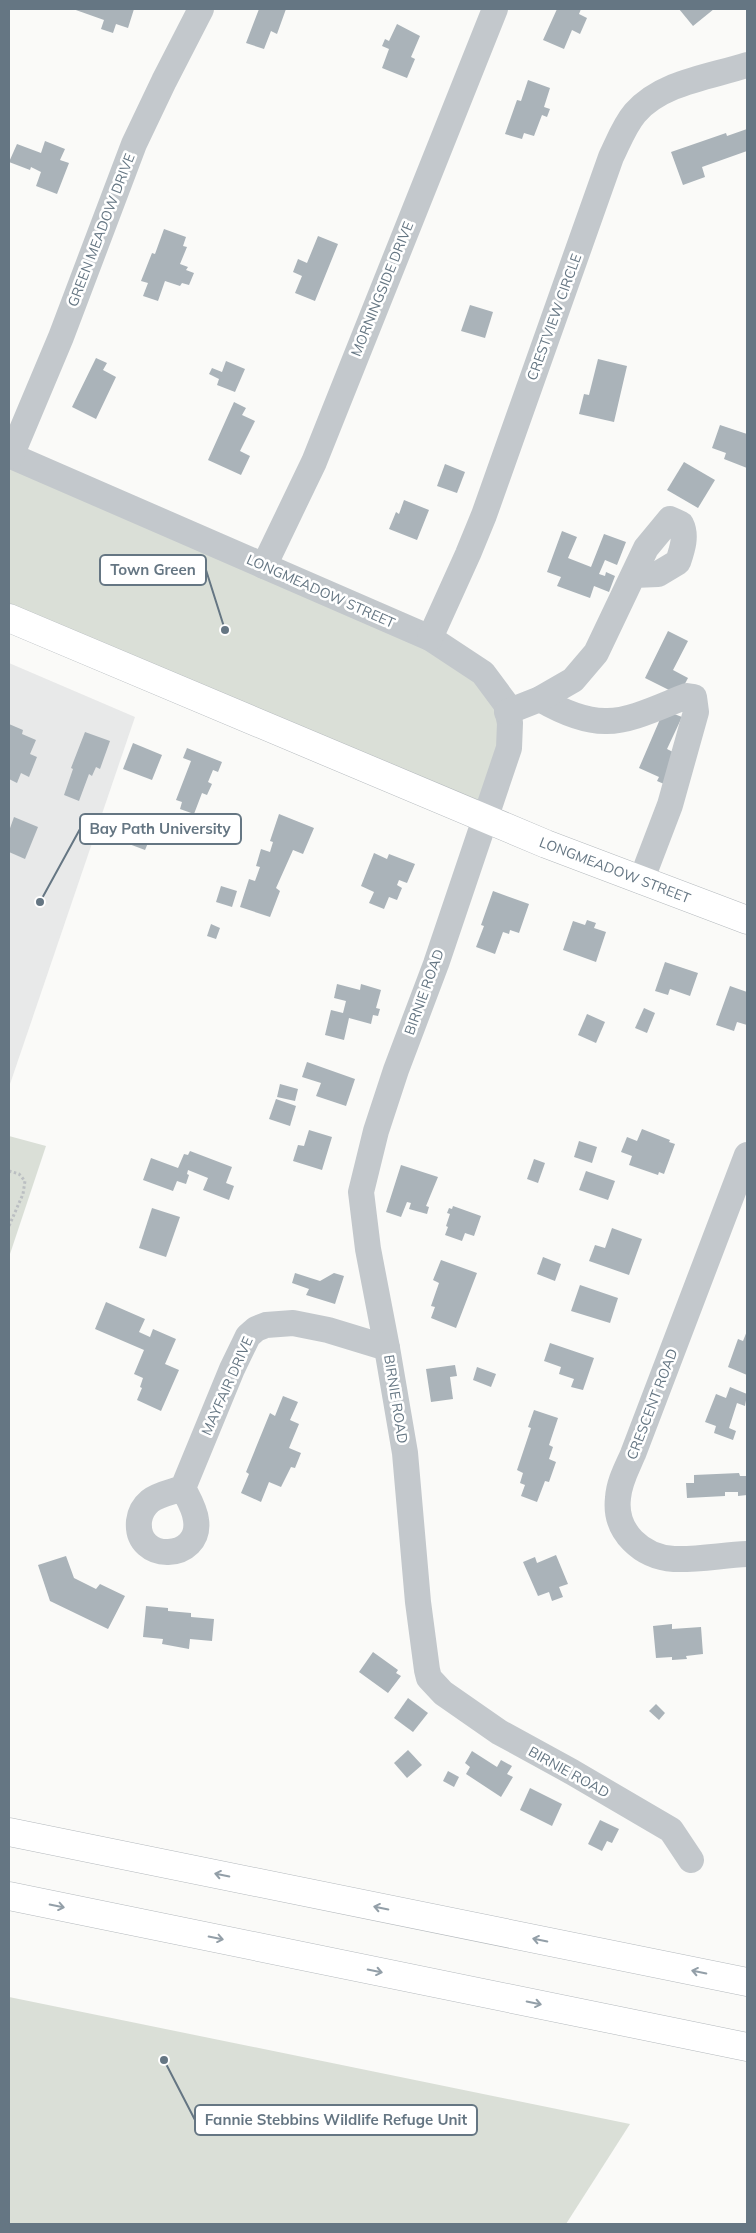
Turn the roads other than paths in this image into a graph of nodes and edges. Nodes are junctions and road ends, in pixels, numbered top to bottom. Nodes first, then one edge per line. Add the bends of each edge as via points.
1 (202, 9) edge
2 (495, 9) edge
3 (747, 65) edge
4 (10, 455) edge
5 (264, 566) junction
6 (634, 576) dead end
7 (9, 618) edge
8 (430, 638) junction
9 (540, 699) junction
10 (507, 712) junction
11 (484, 819) junction
12 (641, 881) junction
13 (747, 920) edge
14 (747, 1155) edge
15 (387, 1348) junction
16 (183, 1488) dead end
17 (747, 1554) edge
18 (9, 1832) edge
19 (691, 1860) dead end
20 (9, 1896) edge
21 (747, 1982) edge
22 (747, 2047) edge

1 - 4 street, GREEN MEADOW DRIVE via 134,144 61,337
2 - 5 street, MORNINGSIDE DRIVE via 314,462
3 - 8 street, CRESTVIEW CIRCLE via 670,90 642,106 628,122 611,157 484,514
4 - 5 street, LONGMEADOW STREET
5 - 8 street, LONGMEADOW STREET
6 - 9 street via 596,653 573,680
7 - 11 main road, LONGMEADOW STREET
8 - 10 street, LONGMEADOW STREET via 483,673 506,704
9 - 10 street
9 - 12 street via 558,710 605,721 626,718 687,696 694,697 696,712 670,805
10 - 11 street, LONGMEADOW STREET via 509,748
11 - 12 main road, LONGMEADOW STREET
11 - 15 street, BIRNIE ROAD via 436,964 396,1070 362,1184 364,1226
12 - 13 main road, LONGMEADOW STREET
14 - 17 street, CRESCENT ROAD via 620,1483 617,1505 631,1539 654,1555 687,1559
15 - 16 street, MAYFAIR DRIVE via 328,1330 293,1324 266,1325 256,1329 248,1336 232,1369
15 - 19 street, BIRNIE ROAD via 405,1453 418,1602 429,1678 451,1699 516,1743 671,1830
21 -> 18 main road
20 -> 22 main road

